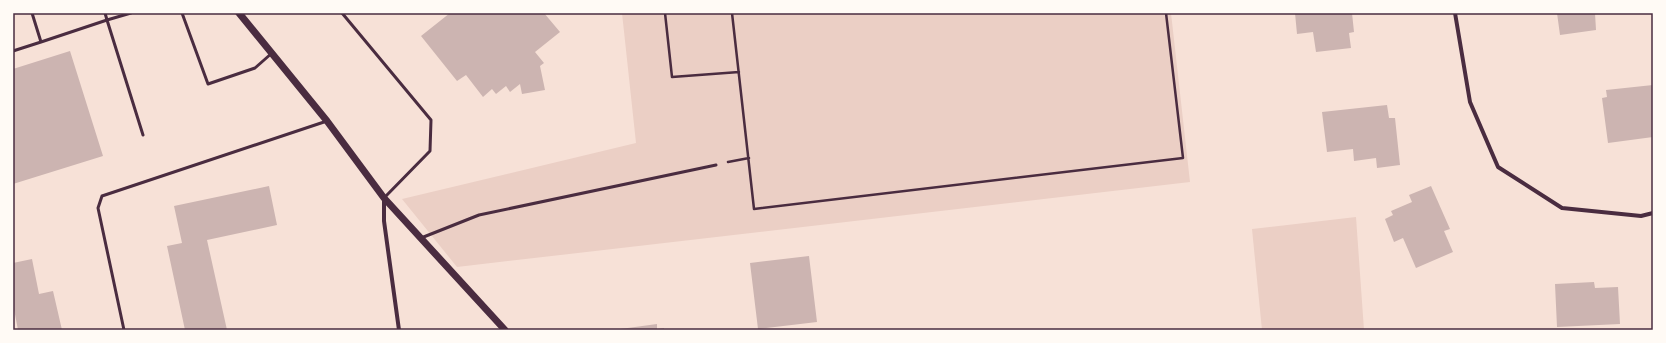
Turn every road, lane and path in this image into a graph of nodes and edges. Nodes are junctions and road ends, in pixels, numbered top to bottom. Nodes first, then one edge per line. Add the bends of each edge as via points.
1 (32, 13) edge
2 (105, 13) edge
3 (131, 13) edge
4 (182, 13) edge
5 (239, 13) edge
6 (342, 13) edge
7 (665, 13) edge
8 (732, 13) edge
9 (1166, 13) edge
10 (1455, 13) edge
11 (107, 20) junction
12 (41, 42) junction
13 (13, 51) edge
14 (272, 53) junction
15 (739, 72) junction
16 (327, 121) junction
17 (143, 135) dead end
18 (749, 158) junction
19 (716, 165) joint
20 (384, 198) junction
21 (1653, 214) edge
22 (420, 238) junction
23 (124, 330) edge
24 (399, 330) edge
25 (505, 330) edge

1 - 12 lane
2 - 11 lane
3 - 11 lane
4 - 14 lane via 208,84 255,68
5 - 14 street
6 - 20 lane via 431,120 430,151
7 - 15 path via 672,77
8 - 15 path
9 - 18 path via 1183,158 754,209
10 - 21 street via 1470,102 1498,167 1562,208 1641,216
11 - 12 lane
11 - 17 lane
12 - 13 lane
14 - 16 street
15 - 18 path
16 - 20 street
16 - 23 lane via 102,196 98,208
18 - 19 path
19 - 22 lane via 479,214
20 - 22 street
20 - 24 street via 384,221
22 - 25 street

